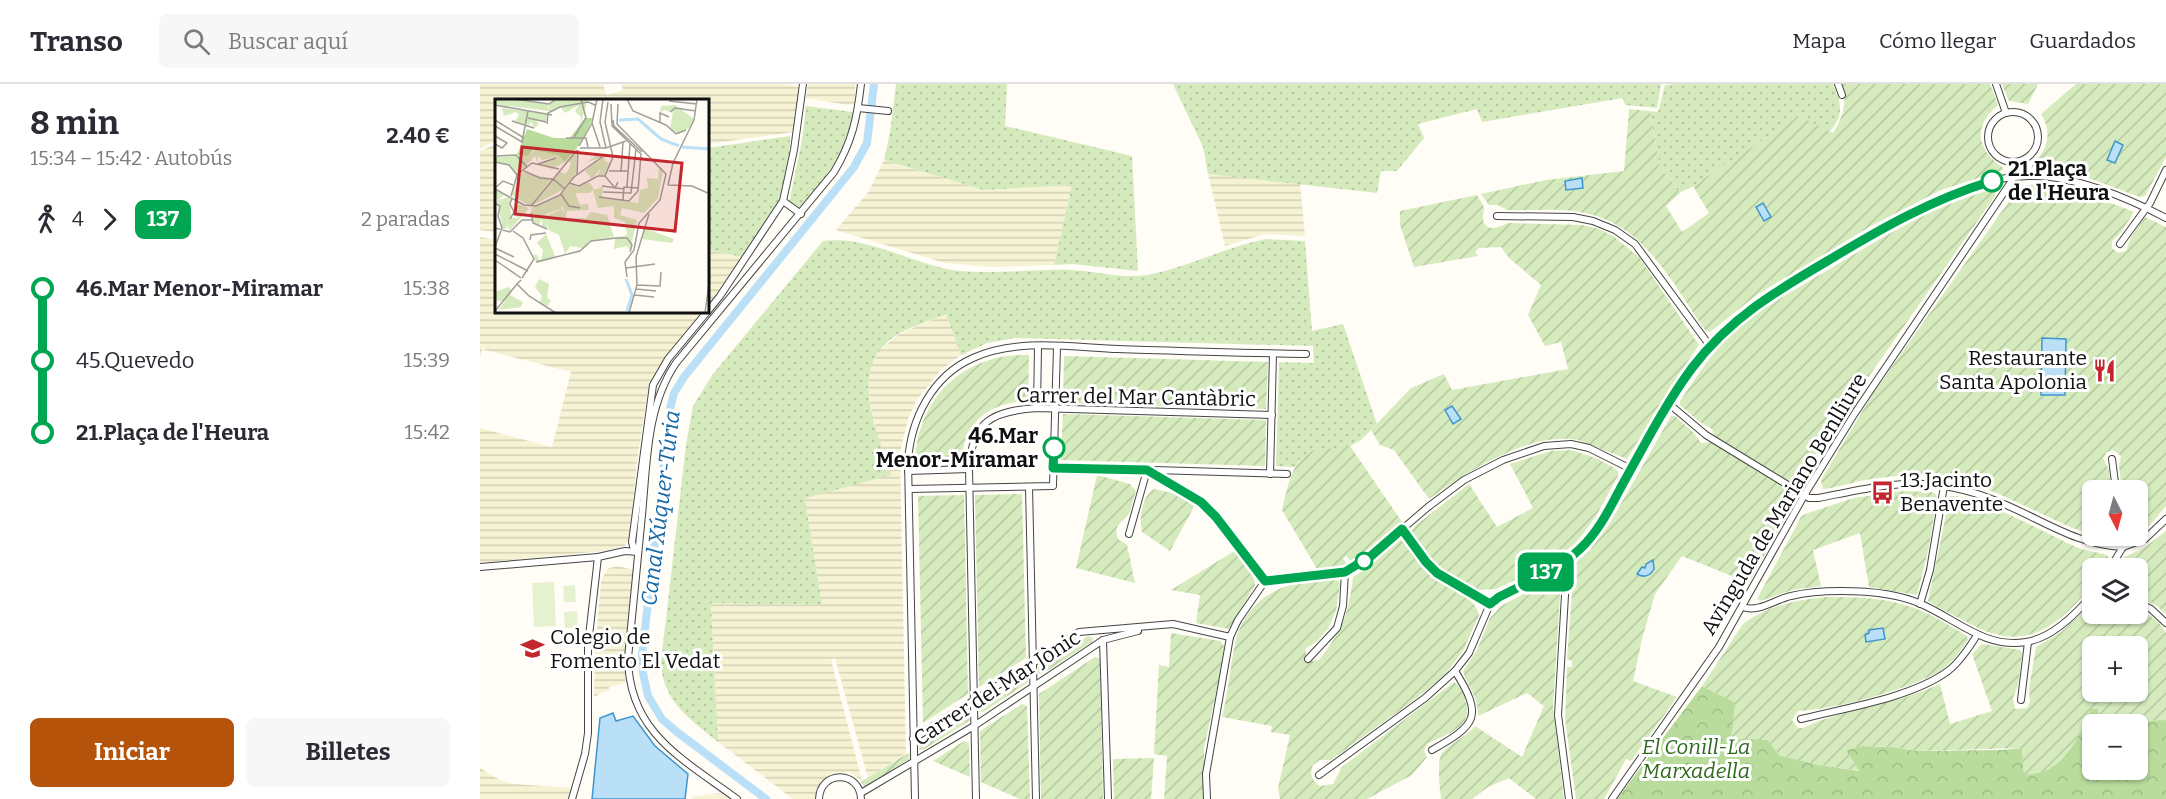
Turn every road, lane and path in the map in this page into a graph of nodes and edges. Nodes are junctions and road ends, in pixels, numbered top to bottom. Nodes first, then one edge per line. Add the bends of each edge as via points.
1 (803, 84) edge
2 (861, 84) edge
3 (1838, 84) edge
4 (1996, 84) edge
5 (1842, 95) dead end
6 (858, 108) junction
7 (887, 111) dead end
8 (2006, 113) junction
9 (2016, 162) junction
10 (2166, 170) edge
11 (2014, 177) junction
12 (783, 201) junction
13 (2147, 208) junction
14 (801, 214) junction
15 (1497, 216) dead end
16 (2166, 218) edge
17 (2120, 244) dead end
18 (714, 303) junction
19 (710, 308) edge
20 (721, 309) junction
21 (705, 314) edge
22 (1710, 346) junction
23 (1038, 347) junction
24 (1057, 347) junction
25 (1273, 354) junction
26 (1306, 354) dead end
27 (1668, 403) junction
28 (1037, 408) junction
29 (1055, 409) junction
30 (1272, 415) junction
31 (2112, 459) dead end
32 (1053, 468) junction
33 (969, 469) junction
34 (1631, 469) junction
35 (1147, 470) junction
36 (908, 471) junction
37 (1270, 474) junction
38 (1287, 474) dead end
39 (2115, 480) edge
40 (1944, 486) junction
41 (1029, 487) junction
42 (969, 488) junction
43 (909, 489) junction
44 (1805, 494) junction
45 (2166, 519) edge
46 (1402, 529) junction
47 (1129, 534) dead end
48 (632, 542) junction
49 (2123, 547) junction
50 (625, 551) junction
51 (638, 552) junction
52 (598, 557) junction
53 (2116, 558) edge
54 (1563, 562) junction
55 (480, 567) edge
56 (1345, 572) junction
57 (1265, 581) junction
58 (1490, 604) junction
59 (1920, 604) junction
60 (2082, 604) edge
61 (1743, 607) junction
62 (2148, 608) edge
63 (2166, 623) edge
64 (1156, 626) junction
65 (1977, 635) junction
66 (1230, 637) junction
67 (1103, 639) junction
68 (2028, 642) junction
69 (1308, 659) dead end
70 (1033, 663) junction
71 (1455, 671) junction
72 (1034, 685) junction
73 (2022, 700) dead end
74 (974, 701) junction
75 (1801, 719) dead end
76 (974, 726) junction
77 (913, 739) junction
78 (1432, 750) dead end
79 (913, 761) junction
80 (1318, 775) dead end
81 (861, 796) edge
82 (572, 799) edge
83 (737, 799) edge
84 (819, 799) edge
85 (915, 799) edge
86 (976, 799) edge
87 (1036, 799) edge
88 (1108, 799) edge
89 (1207, 799) edge
90 (1569, 799) edge
91 (1612, 799) edge

1 - 12 street
2 - 6 street
3 - 5 street
4 - 8 street
6 - 7 street
6 - 14 street via 844,156
8 - 9 street via 1989,129 1989,143 2001,159
8 - 9 street via 2027,116 2036,125 2035,150
9 - 11 street, Avinguda de Mariano Benlliure
10 - 13 street
11 - 13 street via 2064,179
11 - 22 street via 1957,192 1877,231 1758,303
11 - 44 street, Avinguda de Mariano Benlliure
12 - 14 street
12 - 18 street
13 - 16 street
13 - 17 street
14 - 20 street
15 - 22 street via 1573,217 1615,230 1635,244
18 - 19 street
18 - 20 street
20 - 51 street via 661,387 649,447
21 - 48 street via 653,385
22 - 27 street
23 - 24 street
23 - 28 street
23 - 36 street via 989,352 959,366 937,385 918,414
24 - 25 street
24 - 29 street
25 - 26 street
25 - 30 street
27 - 34 street
27 - 44 street via 1706,435
28 - 29 street, Carrer del Mar Cantàbric
28 - 33 street, Carrer del Mar Cantàbric via 992,416 970,450
29 - 30 street, Carrer del Mar Cantàbric
29 - 32 street
30 - 37 street
31 - 39 street
32 - 35 street
32 - 41 street via 1053,486
33 - 36 street
33 - 42 street, Carrer del Mar Cantàbric
34 - 46 street via 1589,448 1571,444 1544,446 1503,460 1464,480
34 - 54 street via 1591,537
35 - 37 street
35 - 47 street
35 - 57 street via 1201,502
36 - 43 street
37 - 38 street
40 - 44 street via 1906,483 1818,498
40 - 49 street via 1995,500 2077,539
40 - 59 street via 1930,570
41 - 42 street
41 - 70 street
42 - 43 street
42 - 74 street, Carrer del Mar Cantàbric
43 - 77 street
44 - 61 street, Avinguda de Mariano Benlliure
45 - 49 street via 2145,538
46 - 56 street
46 - 58 street via 1437,573
48 - 50 street
48 - 51 street
49 - 53 street
50 - 51 street
50 - 52 street
51 - 83 street via 628,658 636,705 658,739
52 - 55 street
52 - 82 street via 588,645 588,733
54 - 58 street
54 - 90 street via 1566,578 1558,715
56 - 57 street
56 - 69 street via 1343,606 1336,628
57 - 66 street
58 - 71 street via 1468,653
59 - 61 street via 1876,593 1839,591 1788,597 1757,608
59 - 65 street
60 - 68 street via 2046,635
61 - 91 street, Avinguda de Mariano Benlliure
62 - 63 street
64 - 66 street, Carrer del Mar Jònic via 1173,624
64 - 67 street, Carrer del Mar Jònic
64 - 70 street, Carrer del Mar Jònic via 1079,632
65 - 68 street via 2004,642
65 - 75 street via 1958,663 1934,680 1886,698
66 - 89 street via 1206,774
67 - 72 street, Carrer del Mar Jònic
67 - 88 street
68 - 73 street
70 - 72 street
70 - 74 street, Carrer del Mar Jònic
71 - 78 street via 1471,701 1471,718 1460,734
71 - 80 street via 1425,698
72 - 76 street, Carrer del Mar Jònic
72 - 87 street
74 - 76 street, Carrer del Mar Cantàbric
74 - 77 street, Carrer del Mar Jònic
76 - 79 street, Carrer del Mar Jònic
76 - 86 street, Carrer del Mar Cantàbric
77 - 79 street
79 - 81 street, Carrer del Mar Jònic
79 - 85 street
81 - 84 street via 854,781 840,776 826,781

